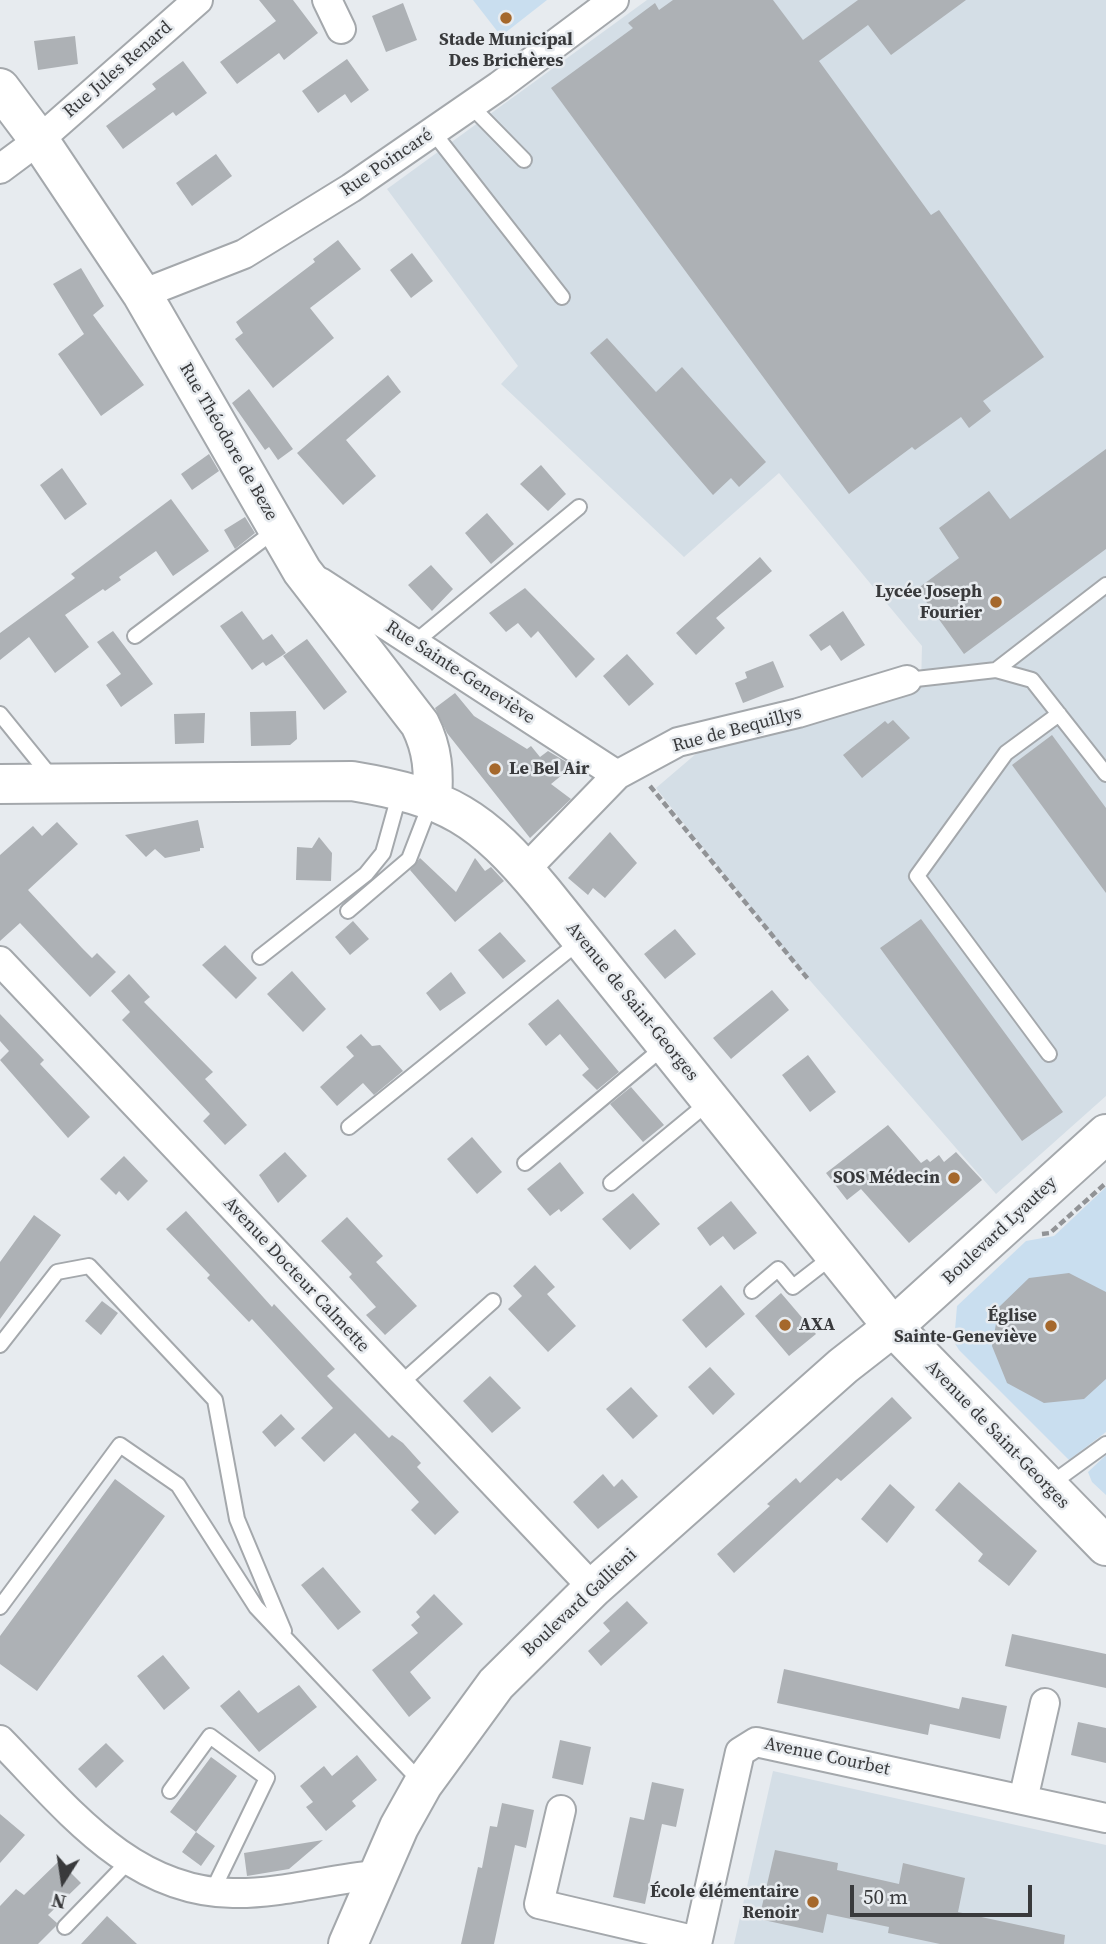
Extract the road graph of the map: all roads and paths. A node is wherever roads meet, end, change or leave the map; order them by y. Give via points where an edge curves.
1 (198, 0) edge
2 (327, 0) edge
3 (614, 0) edge
4 (341, 29) dead end
5 (0, 88) edge
6 (471, 106) junction
7 (433, 132) junction
8 (39, 140) junction
9 (524, 160) dead end
10 (0, 169) edge
11 (142, 293) junction
12 (562, 297) dead end
13 (579, 507) dead end
14 (278, 528) junction
15 (302, 571) junction
16 (1106, 585) edge
17 (135, 636) dead end
18 (414, 643) junction
19 (996, 670) junction
20 (907, 680) joint
21 (0, 713) edge
22 (1059, 714) junction
23 (625, 771) junction
24 (1106, 774) edge
25 (55, 782) junction
26 (0, 784) edge
27 (416, 795) junction
28 (525, 870) junction
29 (348, 912) dead end
30 (582, 940) junction
31 (260, 957) dead end
32 (0, 961) edge
33 (807, 979) dead end
34 (666, 1045) junction
35 (1049, 1054) dead end
36 (710, 1101) junction
37 (349, 1127) dead end
38 (1106, 1134) edge
39 (525, 1163) dead end
40 (611, 1183) dead end
41 (834, 1255) junction
42 (752, 1291) dead end
43 (492, 1301) dead end
44 (893, 1327) junction
45 (0, 1345) edge
46 (400, 1384) junction
47 (1106, 1444) edge
48 (1047, 1487) junction
49 (1106, 1546) edge
50 (593, 1588) junction
51 (0, 1607) edge
52 (288, 1640) junction
53 (1045, 1703) dead end
54 (0, 1740) edge
55 (423, 1784) junction
56 (170, 1791) dead end
57 (1023, 1800) junction
58 (561, 1810) dead end
59 (1106, 1818) edge
60 (128, 1862) junction
61 (376, 1875) junction
62 (212, 1892) junction
63 (65, 1927) dead end
64 (697, 1942) edge
65 (348, 1944) edge

1 - 8 street, Rue Jules Renard
2 - 4 street
3 - 6 street, Rue Poincaré
5 - 8 main road, Rue Théodore de Beze
6 - 7 street, Rue Poincaré
6 - 9 lane
7 - 11 street, Rue Poincaré via 244,254
7 - 12 lane
8 - 10 street, Rue Jules Renard
8 - 11 main road, Rue Théodore de Beze
11 - 14 main road, Rue Théodore de Beze
13 - 18 lane
14 - 15 main road, Rue Théodore de Beze
14 - 17 lane
15 - 18 street, Rue Sainte-Geneviève
15 - 27 main road, Rue Théodore de Beze via 420,724 430,745 434,774
16 - 19 lane
18 - 23 street, Rue Sainte-Geneviève
19 - 20 lane
19 - 22 lane via 1032,680
20 - 23 street, Rue de Bequillys via 678,742
21 - 25 lane
22 - 24 lane
22 - 35 lane via 1006,753 917,876
23 - 28 street, Rue de Bequillys
23 - 33 path
25 - 26 main road, Avenue de Saint-Georges
25 - 27 main road, Avenue de Saint-Georges via 352,781
27 - 28 main road, Avenue de Saint-Georges via 462,814 491,833
27 - 29 lane via 410,859
27 - 31 lane via 374,863
28 - 30 main road, Avenue de Saint-Georges
30 - 34 main road, Avenue de Saint-Georges
30 - 37 lane
32 - 46 street, Avenue Docteur Calmette
34 - 36 main road, Avenue de Saint-Georges
34 - 39 lane
36 - 40 lane
36 - 41 main road, Avenue de Saint-Georges
38 - 44 main road, Boulevard Lyautey
41 - 42 lane via 793,1287 778,1269
41 - 44 main road, Avenue de Saint-Georges
43 - 46 lane
44 - 48 main road, Avenue de Saint-Georges
44 - 50 main road, Boulevard Gallieni
45 - 52 lane via 57,1272 89,1266 215,1400 237,1519
46 - 50 street, Avenue Docteur Calmette
47 - 48 lane
48 - 49 main road, Avenue de Saint-Georges
50 - 55 main road, Boulevard Gallieni via 496,1684
51 - 52 lane via 120,1445 178,1485 256,1607
52 - 55 lane
53 - 57 street
54 - 60 street via 93,1835
55 - 61 main road, Boulevard Gallieni
56 - 62 lane via 210,1736 267,1779
57 - 59 street, Avenue Courbet
57 - 64 street, Avenue Courbet via 767,1742 747,1745 737,1763
58 - 64 street, Avenue Courbet via 539,1904
60 - 62 street via 163,1879
60 - 63 lane
61 - 62 street via 257,1892
61 - 65 main road, Boulevard Gallieni

